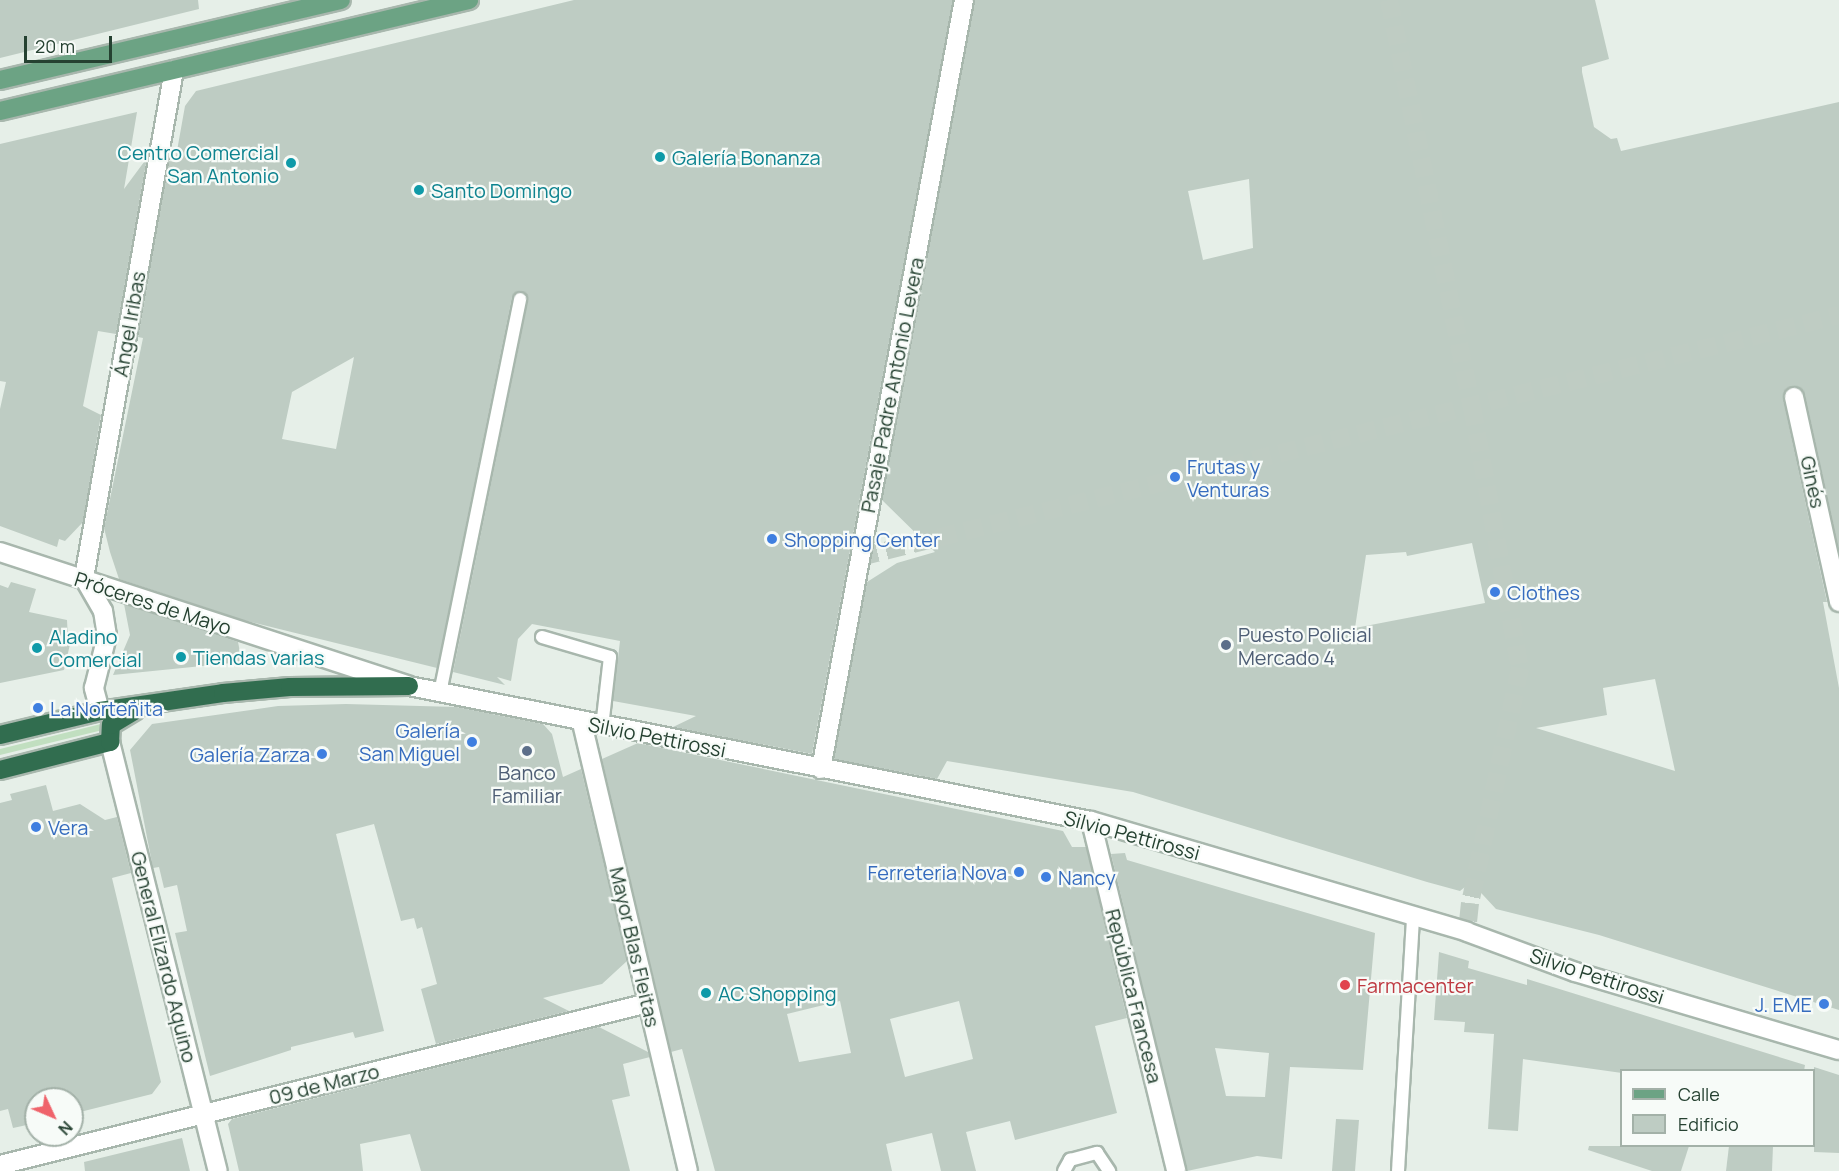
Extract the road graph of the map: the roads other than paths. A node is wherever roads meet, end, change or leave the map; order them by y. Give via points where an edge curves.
1 (341, 0) edge
2 (469, 0) edge
3 (964, 0) edge
4 (174, 70) junction
5 (0, 81) edge
6 (0, 111) edge
7 (520, 299) dead end
8 (1794, 397) dead end
9 (0, 552) edge
10 (84, 579) junction
11 (1839, 602) edge
12 (542, 637) dead end
13 (409, 686) junction
14 (440, 693) junction
15 (144, 704) junction
16 (100, 711) junction
17 (582, 723) junction
18 (603, 727) junction
19 (0, 735) edge
20 (110, 742) junction
21 (820, 769) junction
22 (0, 770) edge
23 (1091, 822) junction
24 (1413, 916) junction
25 (648, 1003) junction
26 (1839, 1050) edge
27 (204, 1114) junction
28 (0, 1165) edge
29 (219, 1171) edge
30 (688, 1171) edge
31 (1064, 1171) edge
32 (1110, 1171) edge
33 (1176, 1171) edge
34 (1398, 1171) edge

1 - 5 main road
2 - 4 main road
3 - 21 street, Pasaje Padre Antonio Levera
4 - 6 main road
4 - 10 street, Ángel Iribas
7 - 14 lane
8 - 11 street, Ginés
9 - 10 street, Próceres de Mayo
10 - 13 street, Próceres de Mayo
10 - 16 street via 103,611 107,636 95,676
12 - 18 lane via 610,657
13 - 14 street, Silvio Pettirossi
13 - 15 highway via 290,687
14 - 17 street, Silvio Pettirossi
15 - 16 highway
15 - 20 highway via 111,725
16 - 19 highway
17 - 18 street, Silvio Pettirossi
17 - 25 street, Mayor Blas Fleitas
18 - 21 street, Silvio Pettirossi
20 - 22 highway
20 - 27 street, General Elizardo Aquino
21 - 23 street, Silvio Pettirossi
23 - 24 street, Silvio Pettirossi
23 - 33 street, República Francesa
24 - 26 street, Silvio Pettirossi via 1575,972
24 - 34 lane
25 - 27 street, 09 de Marzo
25 - 30 street, Mayor Blas Fleitas
27 - 28 street, 09 de Marzo
27 - 29 street, General Elizardo Aquino
31 - 32 lane via 1070,1161 1097,1153

